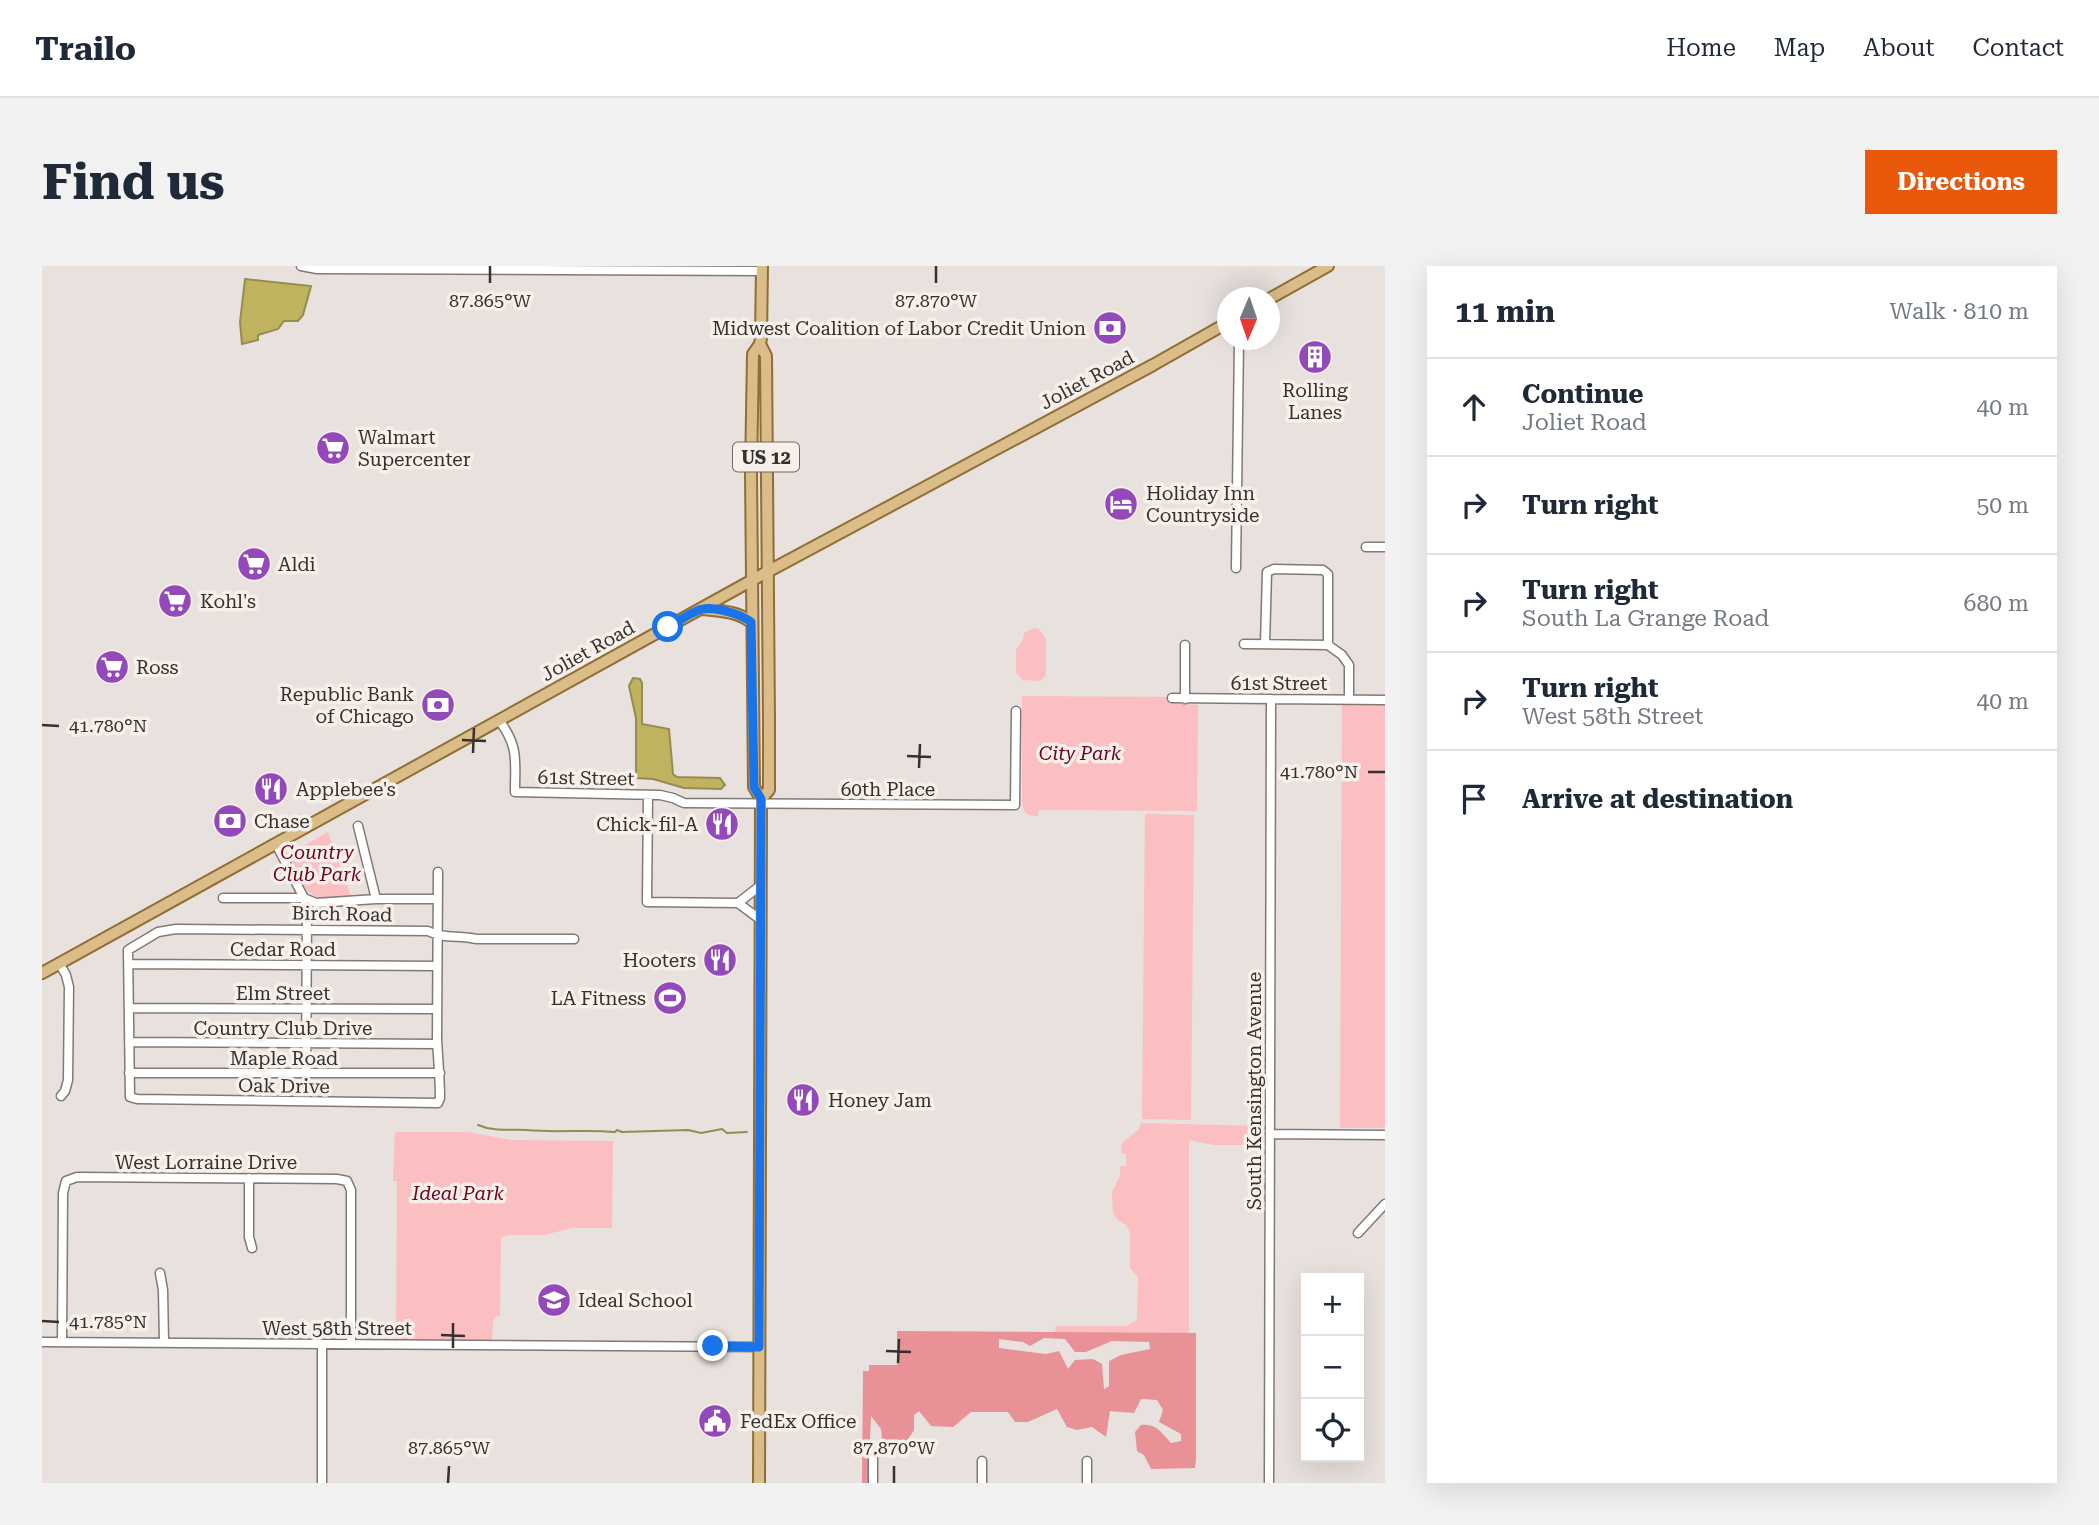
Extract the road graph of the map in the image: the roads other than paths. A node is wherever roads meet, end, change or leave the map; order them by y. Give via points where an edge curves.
1 (300, 266) edge
2 (1328, 266) edge
3 (762, 269) edge
4 (1280, 293) edge
5 (1217, 329) edge
6 (760, 344) junction
7 (1238, 350) edge
8 (1366, 547) dead end
9 (1385, 547) edge
10 (1236, 568) dead end
11 (767, 572) junction
12 (752, 580) junction
13 (702, 609) junction
14 (751, 622) junction
15 (1244, 644) dead end
16 (1265, 644) junction
17 (1185, 645) dead end
18 (1328, 645) junction
19 (1172, 698) dead end
20 (1185, 699) junction
21 (1271, 699) junction
22 (1349, 699) junction
23 (1385, 700) edge
24 (1016, 711) dead end
25 (499, 720) junction
26 (648, 795) junction
27 (761, 802) junction
28 (358, 826) dead end
29 (276, 844) junction
30 (438, 872) dead end
31 (761, 885) junction
32 (223, 898) dead end
33 (304, 898) junction
34 (376, 899) junction
35 (438, 899) junction
36 (738, 902) junction
37 (761, 920) junction
38 (307, 929) junction
39 (438, 936) junction
40 (574, 939) dead end
41 (59, 963) junction
42 (128, 964) junction
43 (307, 965) junction
44 (437, 966) junction
45 (42, 973) edge
46 (129, 1008) junction
47 (306, 1009) junction
48 (437, 1009) junction
49 (129, 1042) junction
50 (438, 1044) junction
51 (306, 1045) junction
52 (129, 1073) junction
53 (440, 1073) junction
54 (306, 1074) junction
55 (61, 1096) dead end
56 (1270, 1134) junction
57 (1385, 1135) edge
58 (249, 1178) junction
59 (1385, 1204) edge
60 (1358, 1233) dead end
61 (252, 1248) dead end
62 (160, 1273) dead end
63 (42, 1342) edge
64 (62, 1342) junction
65 (164, 1342) junction
66 (322, 1344) junction
67 (351, 1344) junction
68 (759, 1347) junction
69 (873, 1459) dead end
70 (982, 1461) dead end
71 (1087, 1461) dead end
72 (322, 1483) edge
73 (759, 1483) edge
74 (873, 1483) edge
75 (982, 1483) edge
76 (1087, 1483) edge
77 (1269, 1483) edge

1 - 3 street
2 - 4 main road
3 - 6 main road, US 12
5 - 11 main road, Joliet Road
6 - 11 main road, US 12 via 766,356
6 - 12 main road, US 12 via 753,354 752,376
7 - 10 street
8 - 9 street
11 - 12 main road, Joliet Road
11 - 27 main road, US 12 via 769,790
12 - 13 main road, Joliet Road
12 - 14 main road, US 12
13 - 14 main road via 729,612
13 - 25 main road, Joliet Road
14 - 27 main road, US 12 via 754,787
15 - 16 street
16 - 18 street
16 - 18 street via 1266,572 1274,569 1323,570 1328,574
17 - 20 street
18 - 22 street via 1348,660
19 - 20 street, 61st Street
20 - 21 street, 61st Street
21 - 22 street, 61st Street
21 - 56 street, South Kensington Avenue
22 - 23 street, 61st Street
24 - 27 street, 60th Place via 1015,805
25 - 26 street, 61st Street via 515,749 515,792
25 - 29 main road, Joliet Road
26 - 27 street, 61st Street via 684,803
26 - 36 street, 61st Street via 647,902
27 - 31 main road, US 12
28 - 34 street
29 - 33 street
29 - 41 main road, Joliet Road
30 - 35 street
31 - 36 street
31 - 37 main road, US 12
32 - 33 street
33 - 34 street via 316,902
33 - 38 street
34 - 35 street
35 - 39 street
36 - 37 street
37 - 68 main road, US 12
38 - 39 street, Birch Road via 428,931
38 - 42 street, Birch Road via 167,930 128,950
38 - 43 street
39 - 40 street, Birch Road
39 - 44 street
41 - 45 main road, Joliet Road
41 - 55 street via 68,987 68,1080
42 - 43 street, Cedar Road
42 - 46 street
43 - 44 street, Cedar Road
43 - 47 street
44 - 48 street
46 - 47 street, Elm Street
46 - 49 street
47 - 48 street, Elm Street
47 - 51 street
48 - 50 street
49 - 51 street, Country Club Drive
49 - 52 street
50 - 51 street, Country Club Drive
50 - 53 street
51 - 54 street
52 - 53 street, Oak Drive via 130,1097 438,1103
52 - 54 street, Maple Road
53 - 54 street, Maple Road
56 - 57 street
56 - 77 street, South Kensington Avenue
58 - 61 street
58 - 64 street, West Lorraine Drive via 77,1177 66,1181
58 - 67 street, West Lorraine Drive via 347,1181 351,1190
59 - 60 street
62 - 65 street
63 - 64 street, West 58th Street
64 - 65 street, West 58th Street
65 - 66 street, West 58th Street
66 - 67 street, West 58th Street
66 - 72 street
67 - 68 street, West 58th Street
68 - 73 main road, US 12
69 - 74 street
70 - 75 street
71 - 76 street

